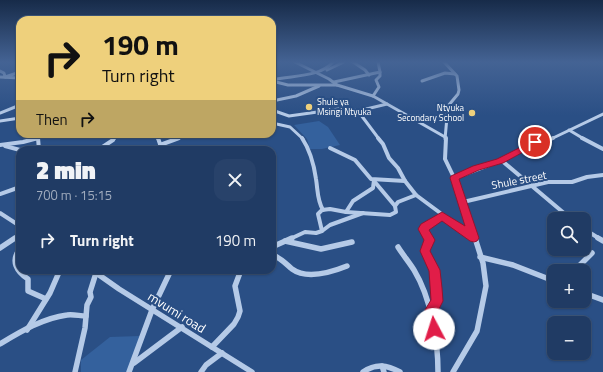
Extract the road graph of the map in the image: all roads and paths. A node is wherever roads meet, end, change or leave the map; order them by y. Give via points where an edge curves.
1 (329, 79) edge
2 (350, 79) edge
3 (376, 79) edge
4 (427, 79) edge
5 (457, 79) edge
6 (422, 81) dead end
7 (276, 82) edge
8 (335, 83) junction
9 (322, 85) junction
10 (373, 96) junction
11 (277, 100) edge
12 (388, 104) junction
13 (16, 106) edge
14 (7, 108) junction
15 (0, 109) edge
16 (276, 111) edge
17 (358, 111) junction
18 (0, 113) edge
19 (603, 114) edge
20 (407, 116) junction
21 (446, 117) junction
22 (16, 118) edge
23 (0, 121) edge
24 (276, 124) edge
25 (569, 130) junction
26 (445, 137) junction
27 (38, 138) joint
28 (114, 138) edge
29 (159, 138) edge
30 (178, 138) edge
31 (0, 145) edge
32 (160, 145) joint
33 (39, 146) edge
34 (104, 146) edge
35 (330, 148) dead end
36 (16, 149) edge
37 (603, 149) edge
38 (501, 160) junction
39 (603, 175) edge
40 (454, 178) junction
41 (374, 180) junction
42 (405, 181) junction
43 (533, 186) junction
44 (16, 188) edge
45 (1, 194) edge
46 (416, 194) junction
47 (463, 202) junction
48 (395, 206) junction
49 (323, 210) junction
50 (346, 212) junction
51 (562, 212) edge
52 (0, 213) edge
53 (365, 213) junction
54 (442, 216) junction
55 (16, 223) edge
56 (322, 231) junction
57 (591, 233) edge
58 (16, 238) edge
59 (474, 238) junction
60 (285, 241) junction
61 (603, 241) edge
62 (352, 242) dead end
63 (276, 245) edge
64 (398, 247) dead end
65 (0, 248) edge
66 (16, 253) edge
67 (592, 253) dead end
68 (276, 256) edge
69 (480, 257) junction
70 (16, 263) edge
71 (581, 264) edge
72 (346, 266) dead end
73 (20, 274) edge
74 (58, 274) edge
75 (96, 274) edge
76 (100, 274) edge
77 (169, 274) edge
78 (240, 274) edge
79 (547, 278) edge
80 (591, 296) edge
81 (46, 299) junction
82 (603, 300) edge
83 (152, 310) junction
84 (431, 310) junction
85 (86, 316) junction
86 (182, 327) junction
87 (27, 330) junction
88 (0, 344) edge
89 (212, 346) junction
90 (222, 353) junction
91 (133, 364) junction
92 (383, 369) edge
93 (75, 372) edge
94 (130, 372) edge
95 (201, 372) edge
96 (252, 372) edge
97 (363, 372) edge
98 (400, 372) edge
99 (438, 372) edge
100 (453, 372) edge

1 - 8 street
2 - 8 street
3 - 10 street via 379,87
4 - 6 street
5 - 21 street via 458,94 448,106
7 - 9 street via 288,85
8 - 9 street
8 - 10 street
9 - 11 street via 296,96
10 - 12 street
12 - 17 street
12 - 20 street
13 - 14 street
14 - 15 street
14 - 18 street
16 - 17 street via 289,116 346,108
17 - 42 street via 383,144
19 - 25 street
20 - 21 street
20 - 26 street
21 - 26 street
22 - 23 street
24 - 49 street via 296,131 307,146 312,158 317,200
25 - 37 street
25 - 38 street via 544,142 535,142
26 - 40 street via 445,159
27 - 31 street
27 - 33 street
28 - 34 street
29 - 32 street
30 - 32 street
31 - 36 street
35 - 41 street via 355,160
38 - 40 street
38 - 43 street
39 - 43 street, Shule street via 572,182 548,182
40 - 47 street
41 - 42 street
41 - 48 street
41 - 50 street via 373,188 354,200
42 - 46 street
43 - 47 street, Shule street
43 - 51 street
44 - 45 street
46 - 48 street via 401,200
46 - 54 street
47 - 59 street
48 - 53 street via 395,213 390,215
49 - 50 street
49 - 56 street via 318,214
50 - 53 street
52 - 55 street
53 - 56 street via 330,225
54 - 59 street
54 - 84 street via 423,229 430,240 425,251 434,270 436,288 437,301
56 - 60 street via 305,232
57 - 61 street
58 - 65 street
59 - 69 street
60 - 62 street via 321,249
60 - 63 street
64 - 84 street via 415,271
66 - 70 street
67 - 71 street
68 - 72 street via 300,273 334,271
69 - 79 street via 513,265
69 - 100 street via 486,286 477,331
73 - 81 street via 28,279 28,291
74 - 81 street
75 - 85 street
76 - 83 street, mvumi road
77 - 83 street
78 - 89 street via 235,286 240,311 238,317
80 - 82 street
81 - 87 street
83 - 86 street, mvumi road
83 - 91 street
84 - 99 street
85 - 87 street via 67,315
85 - 93 street via 86,328
86 - 89 street, mvumi road
86 - 91 street
87 - 88 street
89 - 90 street, mvumi road
90 - 95 street
90 - 96 street, mvumi road
91 - 94 street
92 - 97 street via 373,366
92 - 98 street via 391,367

